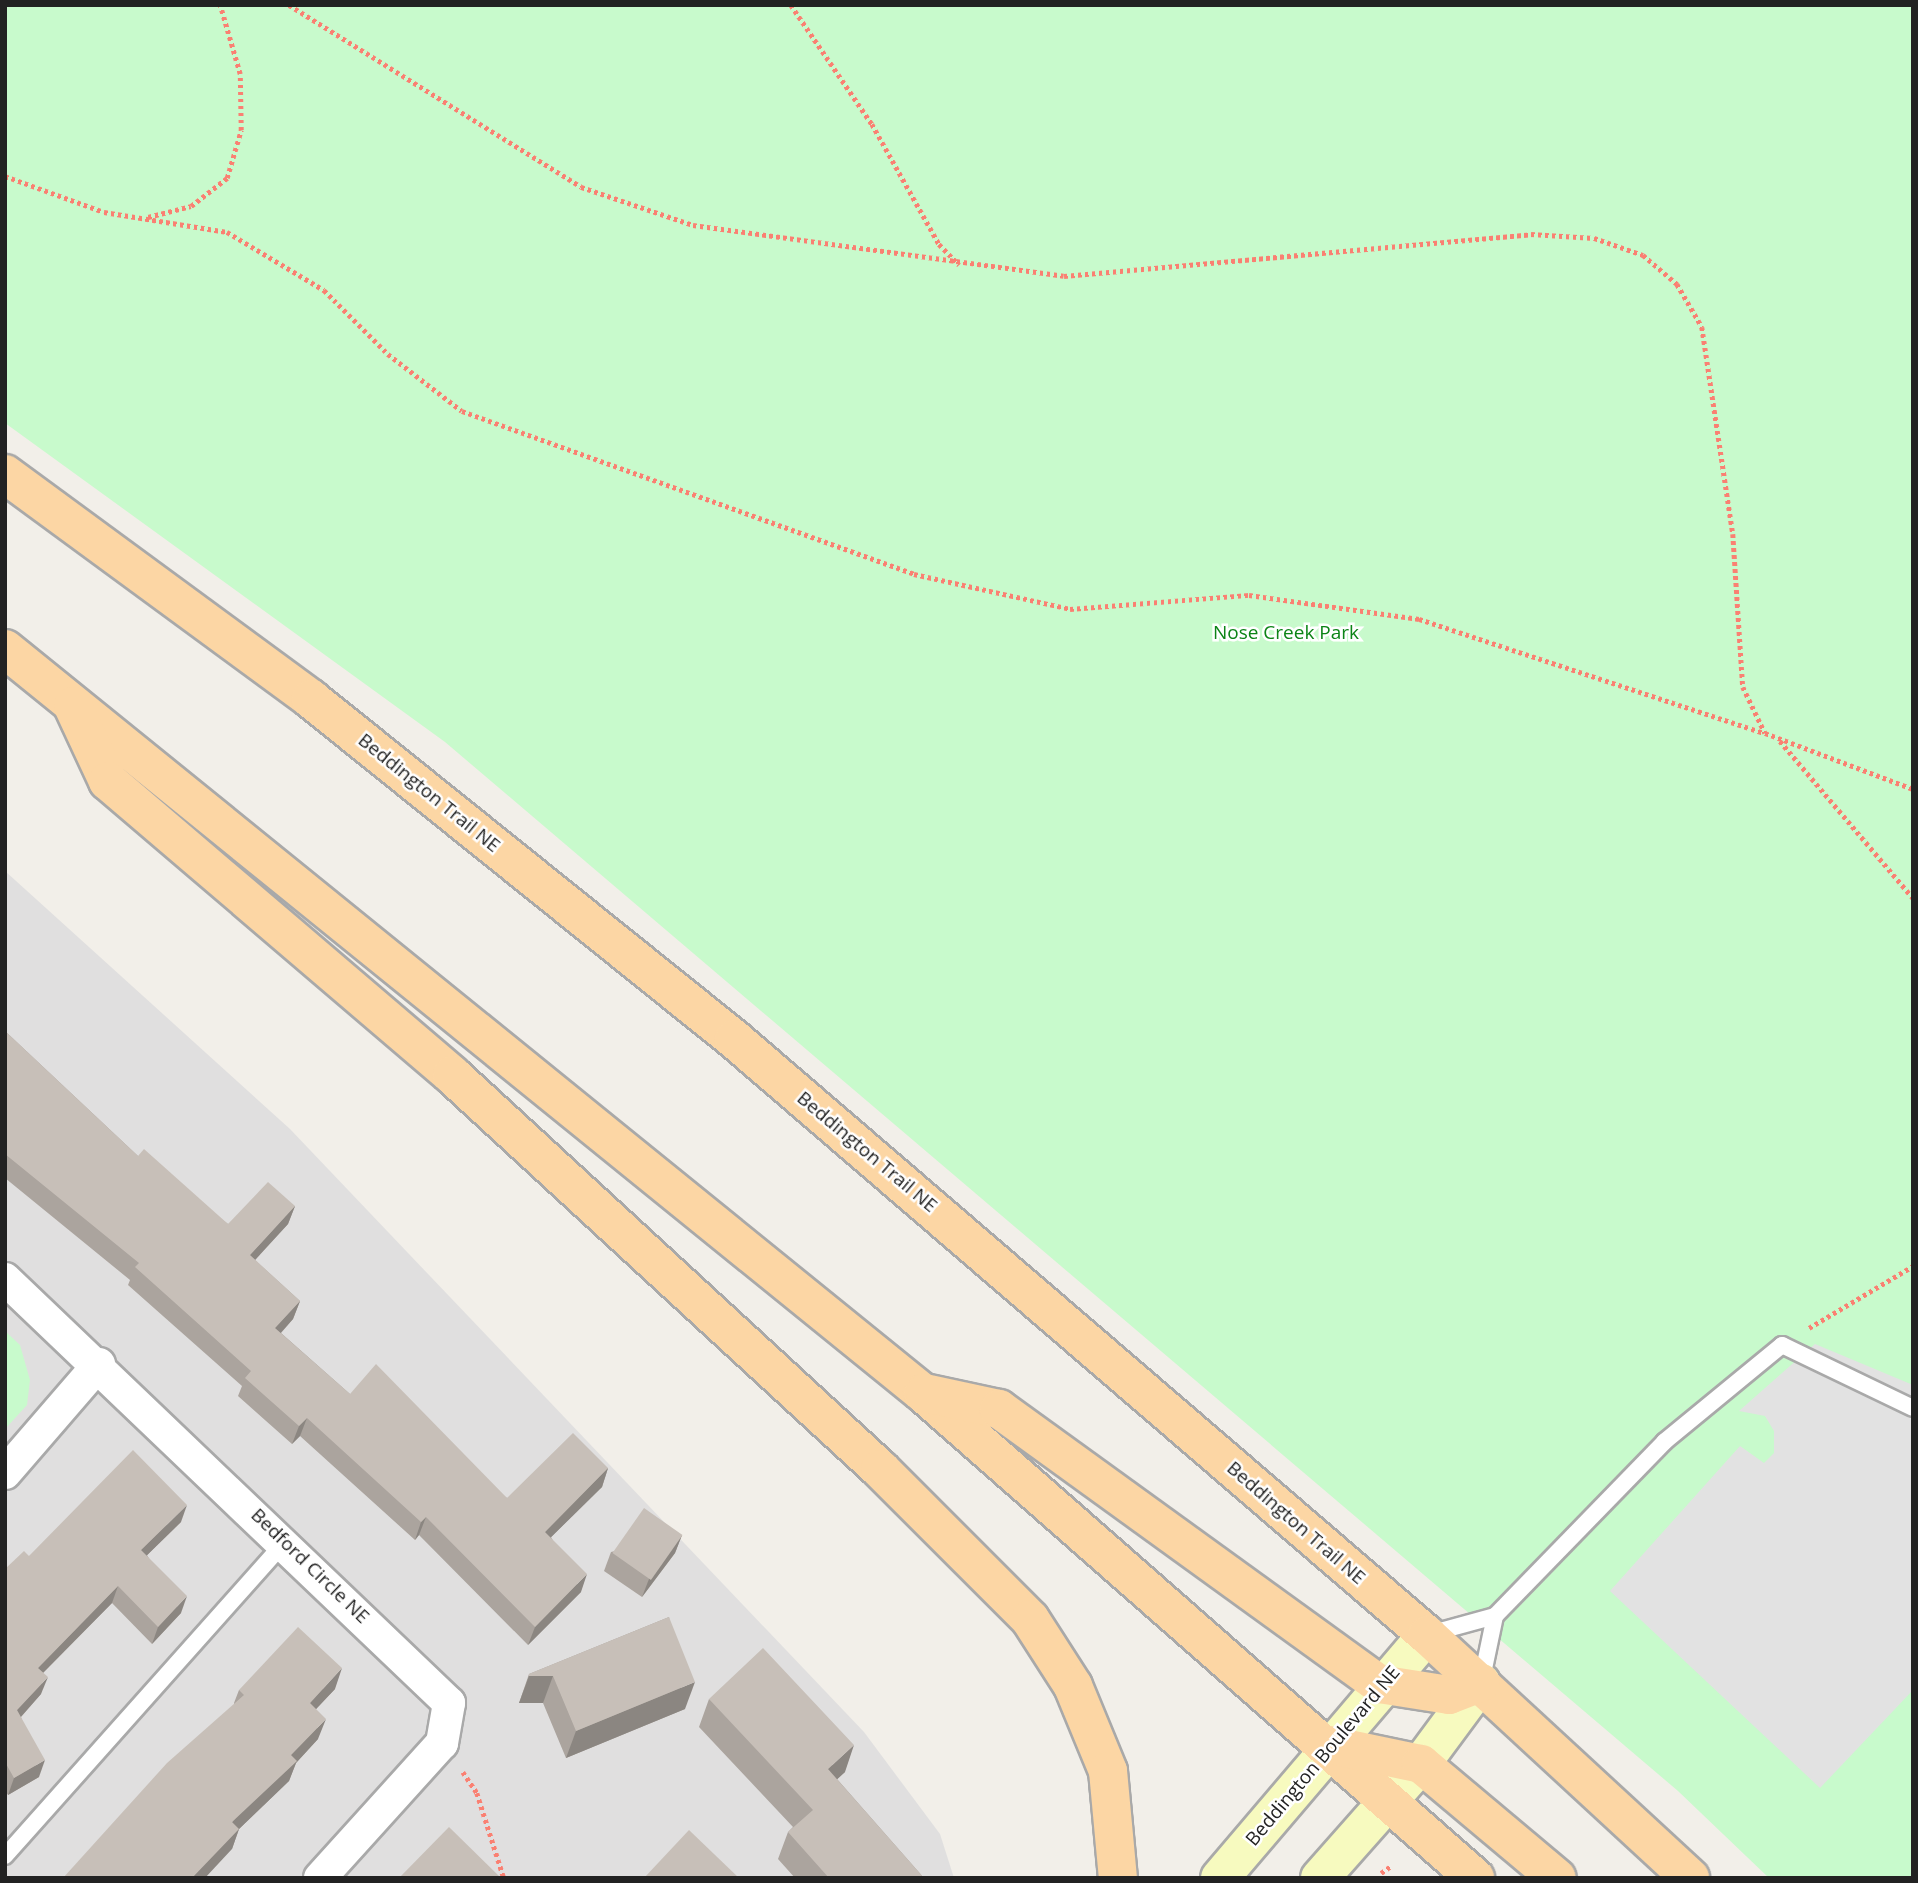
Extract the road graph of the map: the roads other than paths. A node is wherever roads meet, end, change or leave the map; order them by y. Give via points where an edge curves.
1 (5, 474) edge
2 (5, 649) edge
3 (69, 698) junction
4 (5, 1279) edge
5 (99, 1364) junction
6 (923, 1393) junction
7 (1913, 1408) edge
8 (5, 1473) edge
9 (286, 1541) junction
10 (1495, 1616) junction
11 (1427, 1635) junction
12 (1481, 1683) junction
13 (1379, 1684) junction
14 (1330, 1745) junction
15 (1421, 1763) junction
16 (1391, 1800) junction
17 (5, 1856) edge
18 (320, 1878) edge
19 (1118, 1878) edge
20 (1220, 1878) edge
21 (1320, 1878) edge
22 (1475, 1878) edge
23 (1557, 1878) edge
24 (1690, 1878) edge

1 - 11 main road, Beddington Trail NE via 311,699 734,1039
2 - 3 main road
3 - 6 main road
3 - 19 main road via 108,781 452,1075 880,1469 1030,1619 1073,1686 1108,1771
4 - 5 street, Bedford Circle NE
5 - 8 street
5 - 9 street, Bedford Circle NE
6 - 13 main road via 999,1409
6 - 14 main road
7 - 10 lane via 1782,1345 1664,1442
9 - 17 lane
9 - 18 street, Bedford Circle NE via 449,1703 442,1743
10 - 11 lane
10 - 12 lane
11 - 12 main road, Beddington Trail NE
11 - 13 main road, Beddington Boulevard NE
12 - 13 main road via 1449,1695
12 - 15 main road
12 - 24 main road, Beddington Trail NE
13 - 14 main road, Beddington Boulevard NE
14 - 15 main road
14 - 16 main road
14 - 20 main road, Beddington Boulevard NE
15 - 16 main road
15 - 23 main road
16 - 21 main road
16 - 22 main road

